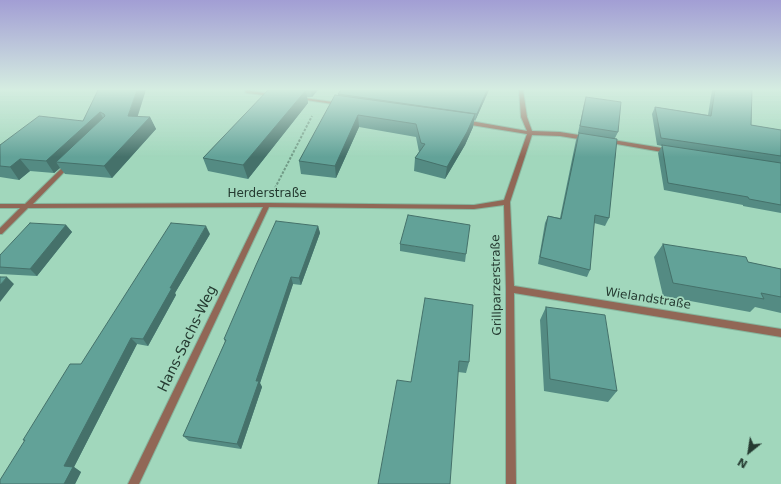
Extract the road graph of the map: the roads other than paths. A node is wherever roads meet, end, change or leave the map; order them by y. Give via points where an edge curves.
1 (524, 113) edge
2 (460, 122) edge
3 (530, 133) junction
4 (591, 139) edge
5 (599, 140) edge
6 (678, 152) edge
7 (75, 158) edge
8 (507, 202) junction
9 (27, 205) junction
10 (267, 205) junction
11 (0, 206) edge
12 (0, 232) edge
13 (510, 289) junction
14 (781, 333) edge
15 (133, 484) edge
16 (511, 484) edge

1 - 3 street
2 - 3 street
3 - 4 street
3 - 8 street, Grillparzerstraße
5 - 6 street
7 - 9 street
8 - 10 street, Herderstraße via 474,207
8 - 13 street, Grillparzerstraße
9 - 10 street, Herderstraße
9 - 11 street, Herderstraße
9 - 12 street
10 - 15 street, Hans-Sachs-Weg
13 - 14 street, Wielandstraße
13 - 16 street, Grillparzerstraße

